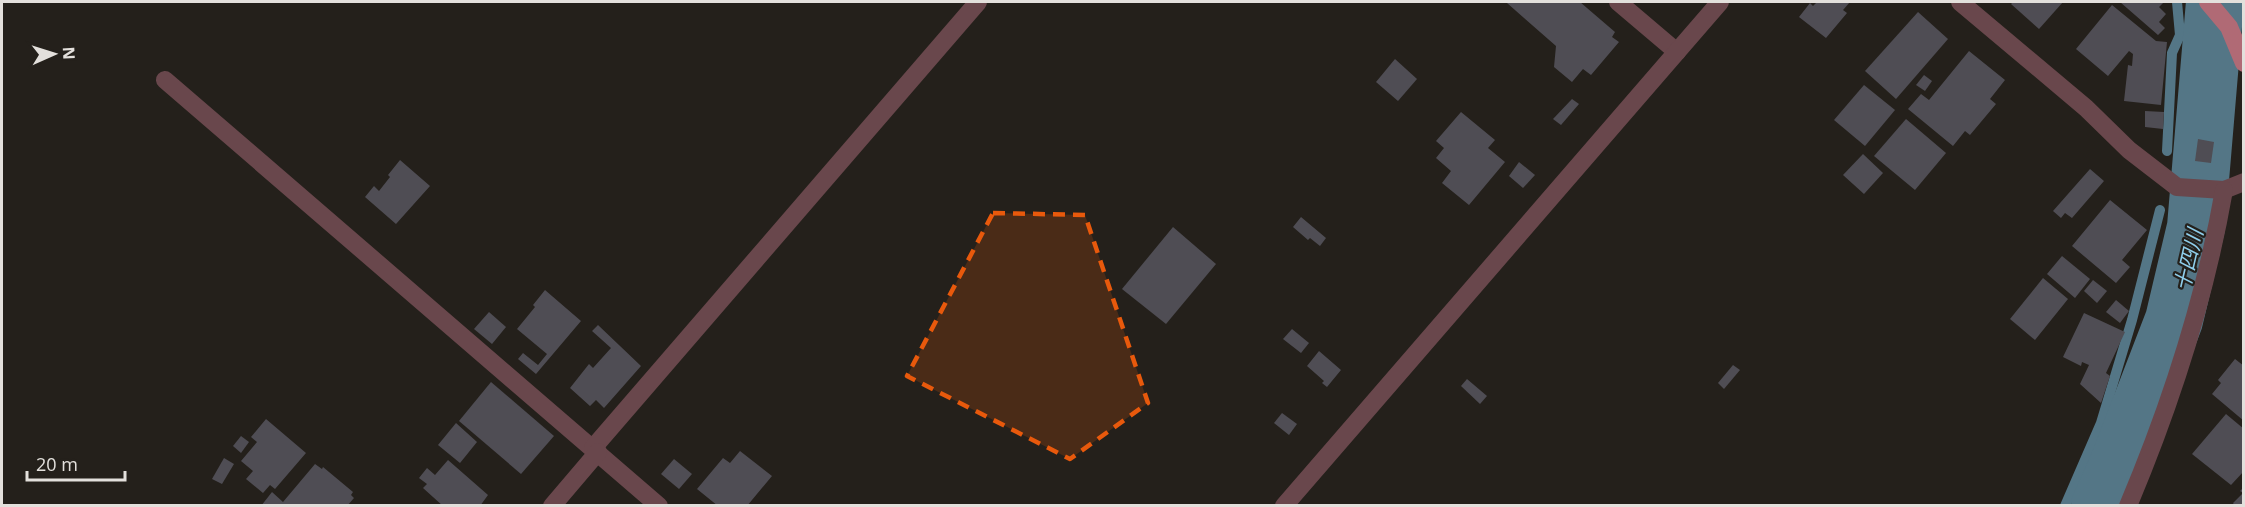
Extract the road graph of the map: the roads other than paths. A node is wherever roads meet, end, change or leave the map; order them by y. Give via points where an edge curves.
1 (978, 2) edge
2 (1618, 2) edge
3 (1720, 2) edge
4 (1960, 2) edge
5 (2208, 2) edge
6 (1677, 52) junction
7 (2244, 63) edge
8 (165, 80) dead end
9 (2244, 182) edge
10 (2224, 190) junction
11 (596, 450) junction
12 (552, 506) edge
13 (659, 506) edge
14 (1284, 506) edge
15 (2128, 506) edge

1 - 11 street
2 - 6 street
3 - 6 street
4 - 10 street via 2086,108 2129,150 2178,187
5 - 7 main road via 2229,27
6 - 14 street
8 - 11 street
9 - 10 street
10 - 15 street via 2195,320
11 - 12 street
11 - 13 street

